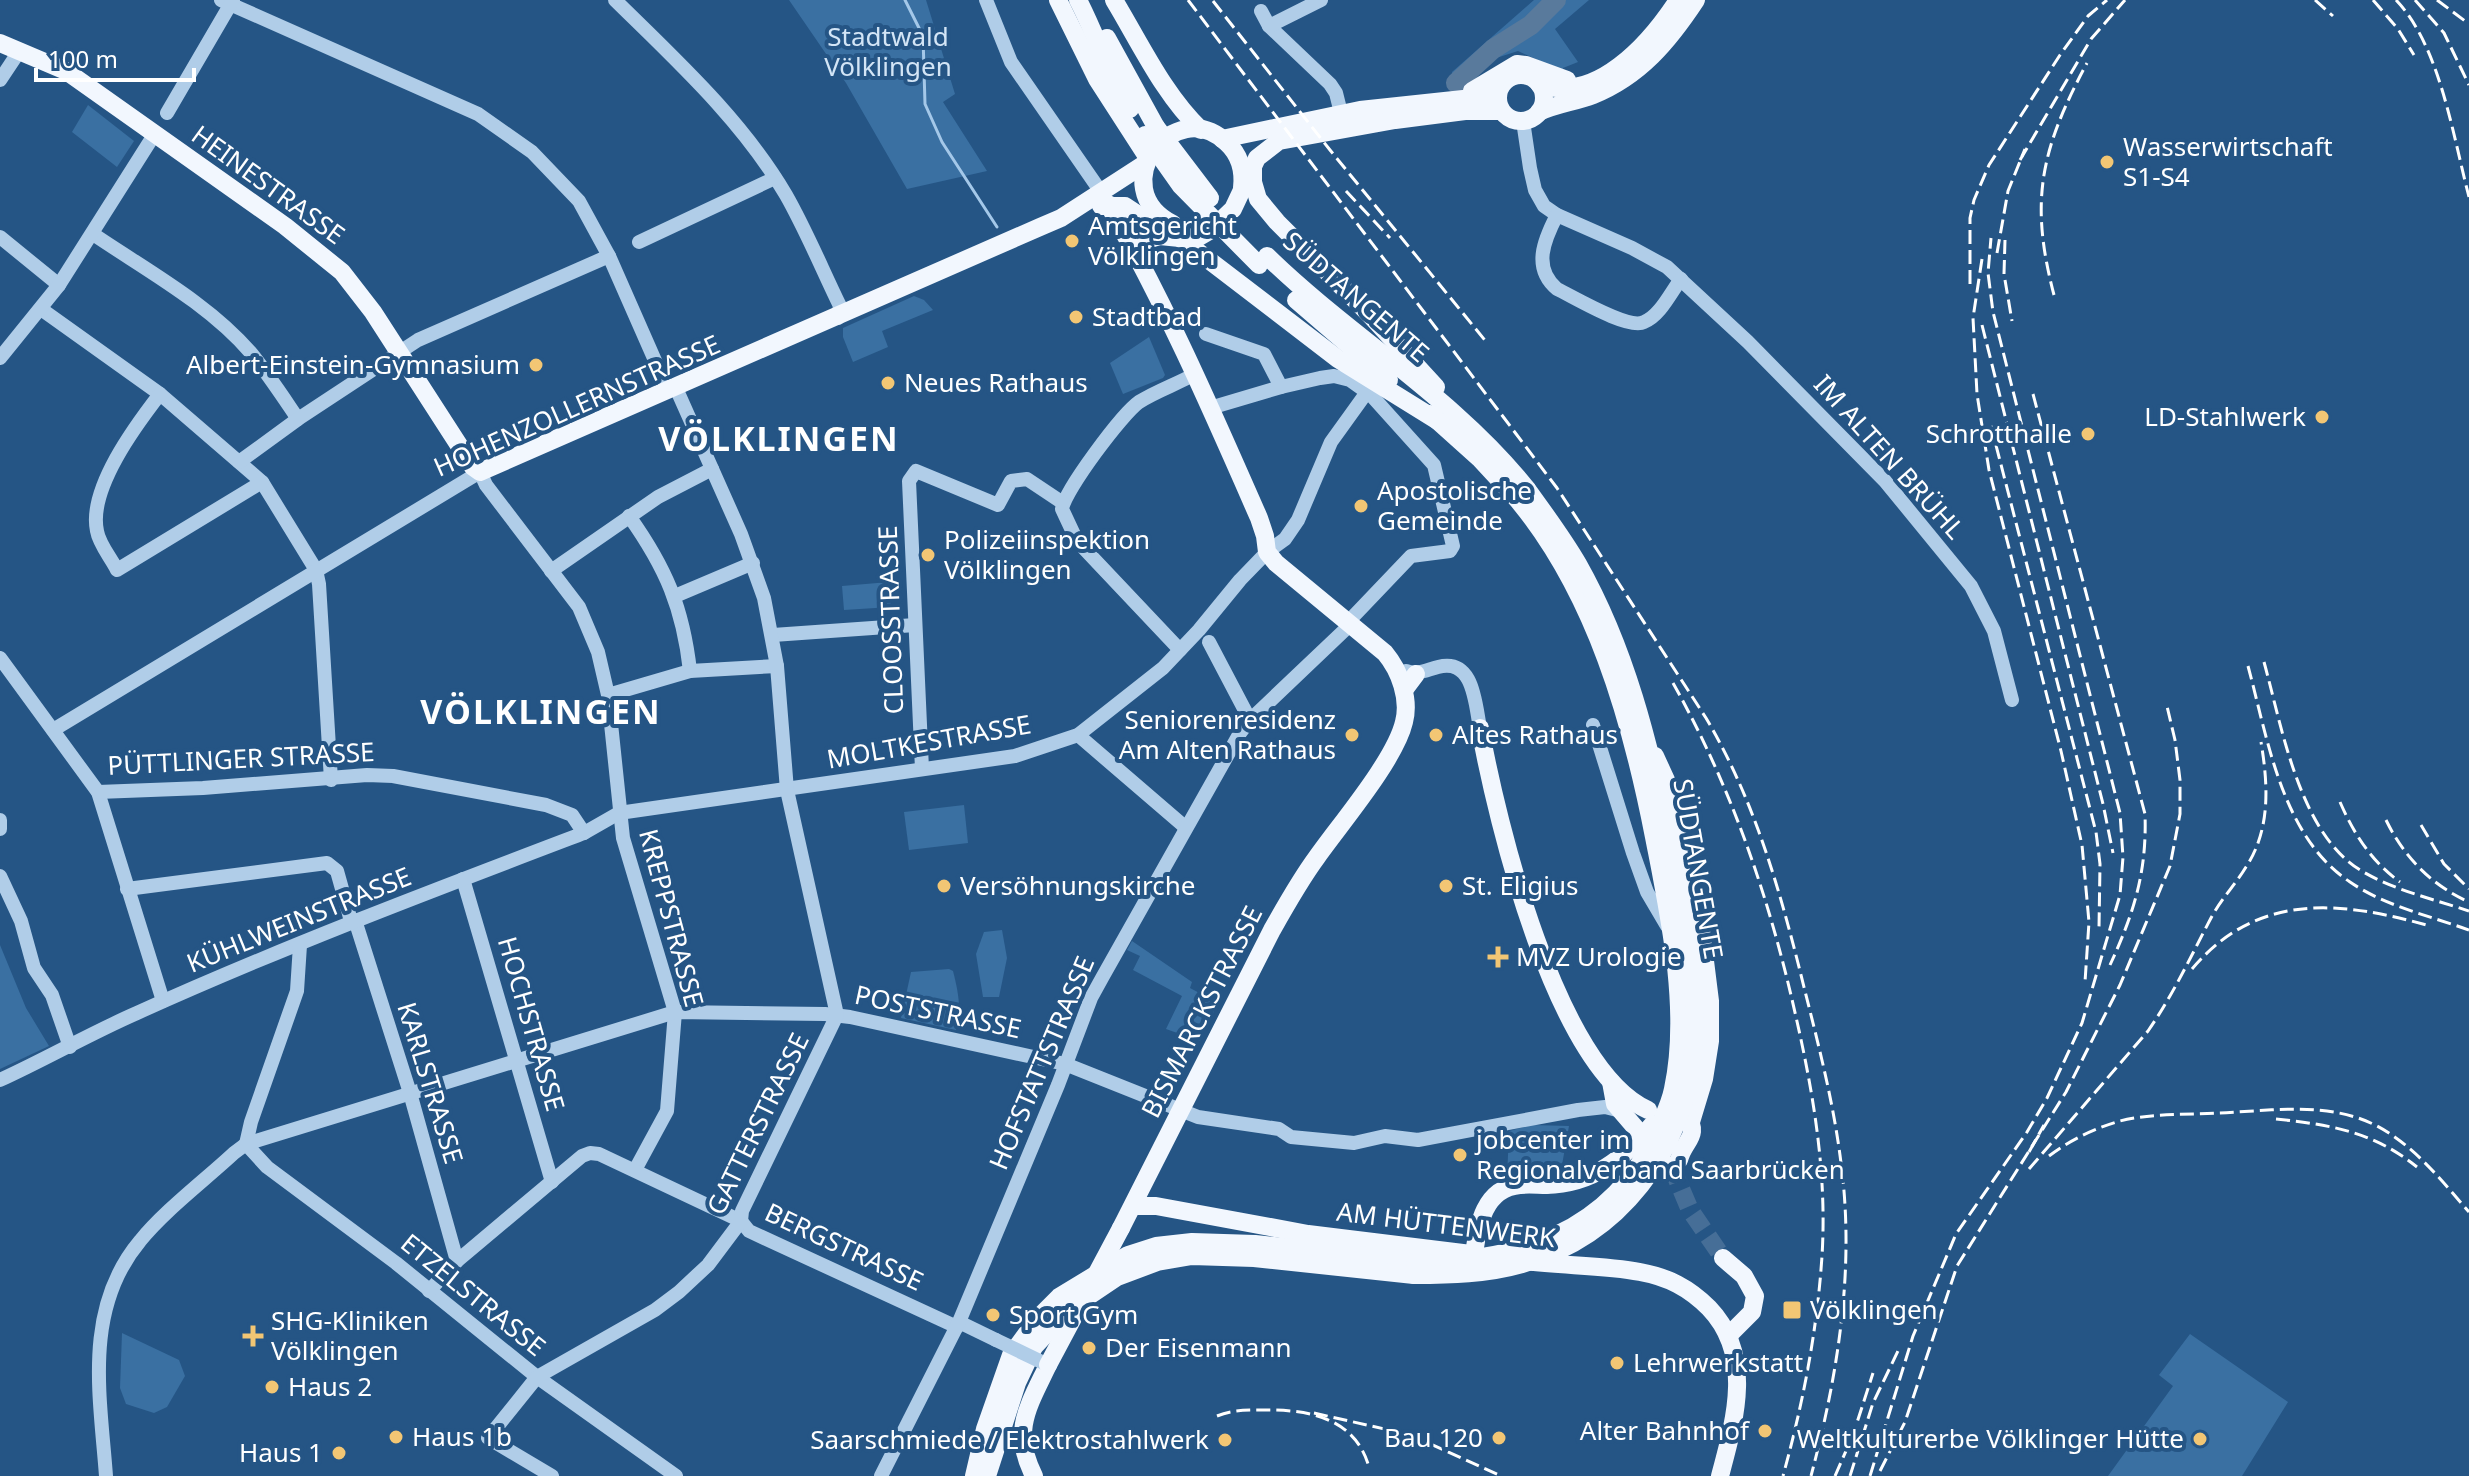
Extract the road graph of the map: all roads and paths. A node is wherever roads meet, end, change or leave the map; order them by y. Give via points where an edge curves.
1 (615, 0) edge
2 (1058, 0) edge
3 (1078, 0) edge
4 (1088, 0) edge
5 (1114, 0) edge
6 (1321, 0) edge
7 (1678, 0) edge
8 (1696, 0) edge
9 (228, 1) edge
10 (986, 1) edge
11 (1261, 11) dead end
12 (1269, 26) junction
13 (0, 43) edge
14 (20, 50) junction
15 (1598, 77) junction
16 (0, 80) edge
17 (1539, 84) junction
18 (1498, 92) junction
19 (1461, 100) junction
20 (1501, 111) junction
21 (167, 113) dead end
22 (1341, 113) junction
23 (1531, 116) junction
24 (1201, 130) junction
25 (1151, 131) junction
26 (154, 135) junction
27 (1222, 139) junction
28 (1147, 161) junction
29 (1253, 165) junction
30 (775, 178) junction
31 (1108, 194) junction
32 (1238, 200) junction
33 (1557, 215) junction
34 (1221, 220) junction
35 (93, 234) junction
36 (0, 237) edge
37 (1180, 238) junction
38 (639, 242) dead end
39 (609, 256) junction
40 (1263, 261) junction
41 (1146, 271) junction
42 (1681, 279) junction
43 (59, 285) junction
44 (41, 309) junction
45 (829, 322) junction
46 (1206, 334) dead end
47 (400, 352) junction
48 (0, 358) edge
49 (1195, 374) junction
50 (670, 384) junction
51 (1281, 387) junction
52 (1367, 392) junction
53 (160, 394) junction
54 (1210, 408) junction
55 (298, 419) junction
56 (1438, 421) junction
57 (1464, 423) junction
58 (239, 462) junction
59 (712, 469) junction
60 (480, 472) junction
61 (262, 482) junction
62 (1521, 494) junction
63 (1066, 503) junction
64 (629, 516) junction
65 (1267, 552) junction
66 (753, 563) junction
67 (316, 570) junction
68 (551, 571) junction
69 (675, 596) junction
70 (1349, 623) junction
71 (915, 625) junction
72 (773, 635) junction
73 (1209, 642) dead end
74 (1180, 650) junction
75 (0, 658) edge
76 (777, 666) junction
77 (1396, 668) junction
78 (690, 671) junction
79 (1416, 674) junction
80 (1404, 690) junction
81 (608, 695) junction
82 (2012, 700) dead end
83 (1250, 720) junction
84 (1593, 725) dead end
85 (1480, 728) joint
86 (53, 730) junction
87 (1078, 735) junction
88 (1648, 739) junction
89 (922, 769) junction
90 (331, 780) junction
91 (787, 790) junction
92 (98, 792) junction
93 (619, 813) junction
94 (0, 820) edge
95 (1185, 827) junction
96 (0, 829) edge
97 (584, 833) junction
98 (0, 876) edge
99 (463, 879) junction
100 (127, 889) junction
101 (353, 921) junction
102 (300, 945) junction
103 (163, 1001) junction
104 (675, 1012) junction
105 (837, 1015) junction
106 (70, 1047) junction
107 (516, 1060) junction
108 (1065, 1064) junction
109 (0, 1080) edge
110 (1611, 1082) junction
111 (410, 1093) junction
112 (1660, 1107) junction
113 (1179, 1111) junction
114 (1621, 1111) junction
115 (1694, 1113) junction
116 (1639, 1132) junction
117 (246, 1144) junction
118 (635, 1170) junction
119 (552, 1182) junction
120 (1134, 1206) junction
121 (741, 1221) junction
122 (1474, 1254) junction
123 (1723, 1258) tunnel mouth
124 (457, 1261) junction
125 (1414, 1268) junction
126 (429, 1291) junction
127 (958, 1324) junction
128 (1729, 1335) junction
129 (1048, 1365) junction
130 (537, 1377) junction
131 (1001, 1432) junction
132 (1030, 1472) edge
133 (106, 1476) edge
134 (552, 1476) edge
135 (676, 1476) edge
136 (881, 1476) edge
137 (974, 1476) edge
138 (987, 1476) edge
139 (994, 1476) edge
140 (1720, 1476) edge

1 - 30 street via 689,72
2 - 28 main road via 1097,79
3 - 25 main road, SÜDTANGENTE via 1111,77
4 - 25 main road, SÜDTANGENTE
5 - 24 main road
6 - 12 street
7 - 15 main road via 1635,54
8 - 23 main road via 1668,41 1631,74
9 - 21 street
9 - 39 street, GATTERSTRASSE via 478,114 532,152 579,201
10 - 31 street via 1011,62
11 - 12 street
12 - 22 street via 1330,84
13 - 14 main road, HEINESTRASSE
14 - 16 street
14 - 26 main road, HEINESTRASSE via 66,71
15 - 17 main road via 1565,90
15 - 19 main road via 1565,80 1517,64
17 - 18 main road via 1519,75 1505,81
17 - 23 main road via 1544,99
18 - 19 main road
18 - 20 main road
19 - 22 main road
20 - 23 main road via 1510,119
20 - 29 main road via 1395,120 1279,141
22 - 27 main road
23 - 33 street, IM ALTEN BRÜHL via 1535,190
24 - 27 main road
24 - 28 main road via 1167,136
25 - 40 main road, SÜDTANGENTE, bridge via 1181,186
26 - 35 street
26 - 47 main road, HEINESTRASSE via 342,272
27 - 32 main road via 1240,165
28 - 31 main road, HOHENZOLLERNSTRASSE
28 - 34 main road via 1145,194 1166,221 1194,229
29 - 32 main road
29 - 57 main road via 1258,199 1388,334
30 - 38 street
30 - 45 street via 840,306
31 - 37 main road
31 - 41 main road
31 - 45 main road, HOHENZOLLERNSTRASSE
32 - 34 main road
33 - 42 street, IM ALTEN BRÜHL via 1632,248
33 - 42 street via 1542,250 1543,272 1557,289 1628,323 1642,324
34 - 37 main road via 1205,235
35 - 43 street
35 - 55 street via 227,330 250,352
36 - 43 street
37 - 41 main road via 1147,240
37 - 56 main road via 1338,359
39 - 47 street
39 - 50 street, GATTERSTRASSE
40 - 56 main road, SÜDTANGENTE via 1312,314
40 - 57 main road, SÜDTANGENTE
41 - 49 main road
42 - 82 street, IM ALTEN BRÜHL via 1885,481 1971,586 1994,631
43 - 44 street
44 - 48 street
44 - 53 street
45 - 50 main road, HOHENZOLLERNSTRASSE
46 - 51 street via 1264,354
47 - 55 street
47 - 60 main road, HEINESTRASSE
49 - 54 main road
49 - 63 street via 1131,408
50 - 59 street, GATTERSTRASSE
50 - 60 main road, HOHENZOLLERNSTRASSE
51 - 52 street via 1334,376
51 - 54 street
52 - 65 street, MOLTKESTRASSE via 1331,442 1298,520
52 - 70 street, HOFSTATTSTRASSE via 1434,465 1453,546 1450,551 1411,556
53 - 58 street
53 - 61 street via 127,436 95,505 97,533 117,570
54 - 65 main road via 1259,518
55 - 58 street
56 - 62 main road, SÜDTANGENTE
57 - 62 main road, SÜDTANGENTE via 1501,459
58 - 61 street
59 - 64 street
59 - 66 street, GATTERSTRASSE
60 - 67 street, HOHENZOLLERNSTRASSE
60 - 68 street, HEINESTRASSE
61 - 67 street
62 - 88 main road, SÜDTANGENTE, bridge via 1569,548 1598,603
62 - 112 main road, SÜDTANGENTE, bridge via 1593,627 1635,752 1676,964 1678,1044 1673,1088
63 - 71 street, CLOOSSTRASSE via 1027,479 1011,481 998,505 916,471 909,481
63 - 74 street via 1077,541
64 - 68 street
64 - 69 street
65 - 70 main road
65 - 74 street, MOLTKESTRASSE
66 - 69 street
66 - 72 street, GATTERSTRASSE
67 - 86 street, HOHENZOLLERNSTRASSE
67 - 90 street
68 - 81 street, HEINESTRASSE via 588,625
69 - 78 street
70 - 77 main road
70 - 83 street, HOFSTATTSTRASSE
71 - 72 street
71 - 89 street, CLOOSSTRASSE
72 - 76 street, GATTERSTRASSE
73 - 83 street
74 - 87 street, MOLTKESTRASSE
75 - 86 street, PÜTTLINGER STRASSE
76 - 78 street
76 - 91 street, GATTERSTRASSE
77 - 79 street
77 - 80 main road
78 - 81 street
79 - 80 main road
79 - 85 street via 1442,666 1467,674
80 - 113 main road, BISMARCKSTRASSE via 1404,722 1391,751 1299,883
81 - 93 street, HEINESTRASSE
83 - 95 street, HOFSTATTSTRASSE
84 - 112 street via 1633,853 1675,954 1681,1016
85 - 110 main road via 1502,829 1548,976 1566,1015
86 - 92 street, PÜTTLINGER STRASSE
87 - 89 street, MOLTKESTRASSE via 1015,756
87 - 95 street
88 - 115 main road, bridge via 1666,780 1703,939 1710,1041
88 - 125 main road, SÜDTANGENTE, bridge via 1684,903 1693,1005 1690,1076 1675,1130 1658,1164 1632,1197 1572,1244 1504,1268 1445,1275
89 - 91 street, MOLTKESTRASSE
90 - 92 street, PÜTTLINGER STRASSE
90 - 97 street, PÜTTLINGER STRASSE via 393,776 546,805 572,815
91 - 93 street, MOLTKESTRASSE
91 - 105 street, GATTERSTRASSE
92 - 100 street
93 - 97 street, KÜHLWEINSTRASSE
93 - 104 street, KREPPSTRASSE
94 - 96 street
95 - 108 street, HOFSTATTSTRASSE via 1091,998
97 - 99 street, KÜHLWEINSTRASSE
98 - 106 street
99 - 101 street, KÜHLWEINSTRASSE
99 - 107 street, HOCHSTRASSE
100 - 101 street, KARLSTRASSE via 327,863 337,871
100 - 103 street
101 - 102 street, KÜHLWEINSTRASSE
101 - 111 street, KARLSTRASSE
102 - 103 street, KÜHLWEINSTRASSE
102 - 117 street via 297,991
103 - 106 street, KÜHLWEINSTRASSE
104 - 105 street, POSTSTRASSE
104 - 107 street, POSTSTRASSE
104 - 118 street, KREPPSTRASSE via 667,1111
105 - 108 street, POSTSTRASSE
105 - 121 street, GATTERSTRASSE
106 - 109 street, KÜHLWEINSTRASSE
107 - 111 street, POSTSTRASSE
107 - 119 street, HOCHSTRASSE
108 - 113 street, POSTSTRASSE
108 - 127 street, HOFSTATTSTRASSE
110 - 112 main road via 1631,1103
110 - 114 main road
111 - 117 street, POSTSTRASSE
111 - 124 street, KARLSTRASSE
112 - 115 main road
112 - 116 main road via 1642,1119
112 - 122 main road, bridge via 1636,1144 1592,1176 1519,1185 1498,1193 1480,1220
112 - 125 main road, SÜDTANGENTE, bridge via 1647,1153 1629,1179 1575,1226 1503,1254
113 - 114 street, POSTSTRASSE via 1279,1129 1291,1137 1354,1143 1385,1136 1418,1140 1605,1107
113 - 120 main road, BISMARCKSTRASSE
114 - 116 main road
115 - 116 main road via 1690,1141 1672,1159 1647,1149
117 - 126 street, ETZELSTRASSE via 267,1167
117 - 133 street via 148,1232 112,1289 101,1321 98,1356
118 - 119 street, BERGSTRASSE via 590,1153
118 - 121 street, BERGSTRASSE
119 - 124 street
120 - 122 main road, AM HÜTTENWERK
120 - 129 main road, BISMARCKSTRASSE, bridge
121 - 127 street, BERGSTRASSE via 749,1231
121 - 130 street, GATTERSTRASSE via 708,1265 655,1310
122 - 128 main road, AM HÜTTENWERK via 1661,1277 1699,1298
123 - 128 main road via 1744,1276 1755,1296 1752,1312
124 - 126 street
125 - 131 main road, SÜDTANGENTE via 1220,1256 1169,1259 1117,1277 1048,1329 1025,1363
125 - 137 main road, SÜDTANGENTE via 1255,1244 1192,1242 1128,1255 1059,1297 1011,1355
126 - 130 street, ETZELSTRASSE
127 - 129 street, BERGSTRASSE, bridge
127 - 136 street, HOFSTATTSTRASSE
128 - 140 main road via 1738,1385
129 - 132 main road, BISMARCKSTRASSE via 1023,1419
130 - 134 street, GATTERSTRASSE via 488,1438
130 - 135 street, ETZELSTRASSE
131 - 138 main road, SÜDTANGENTE
131 - 139 main road

